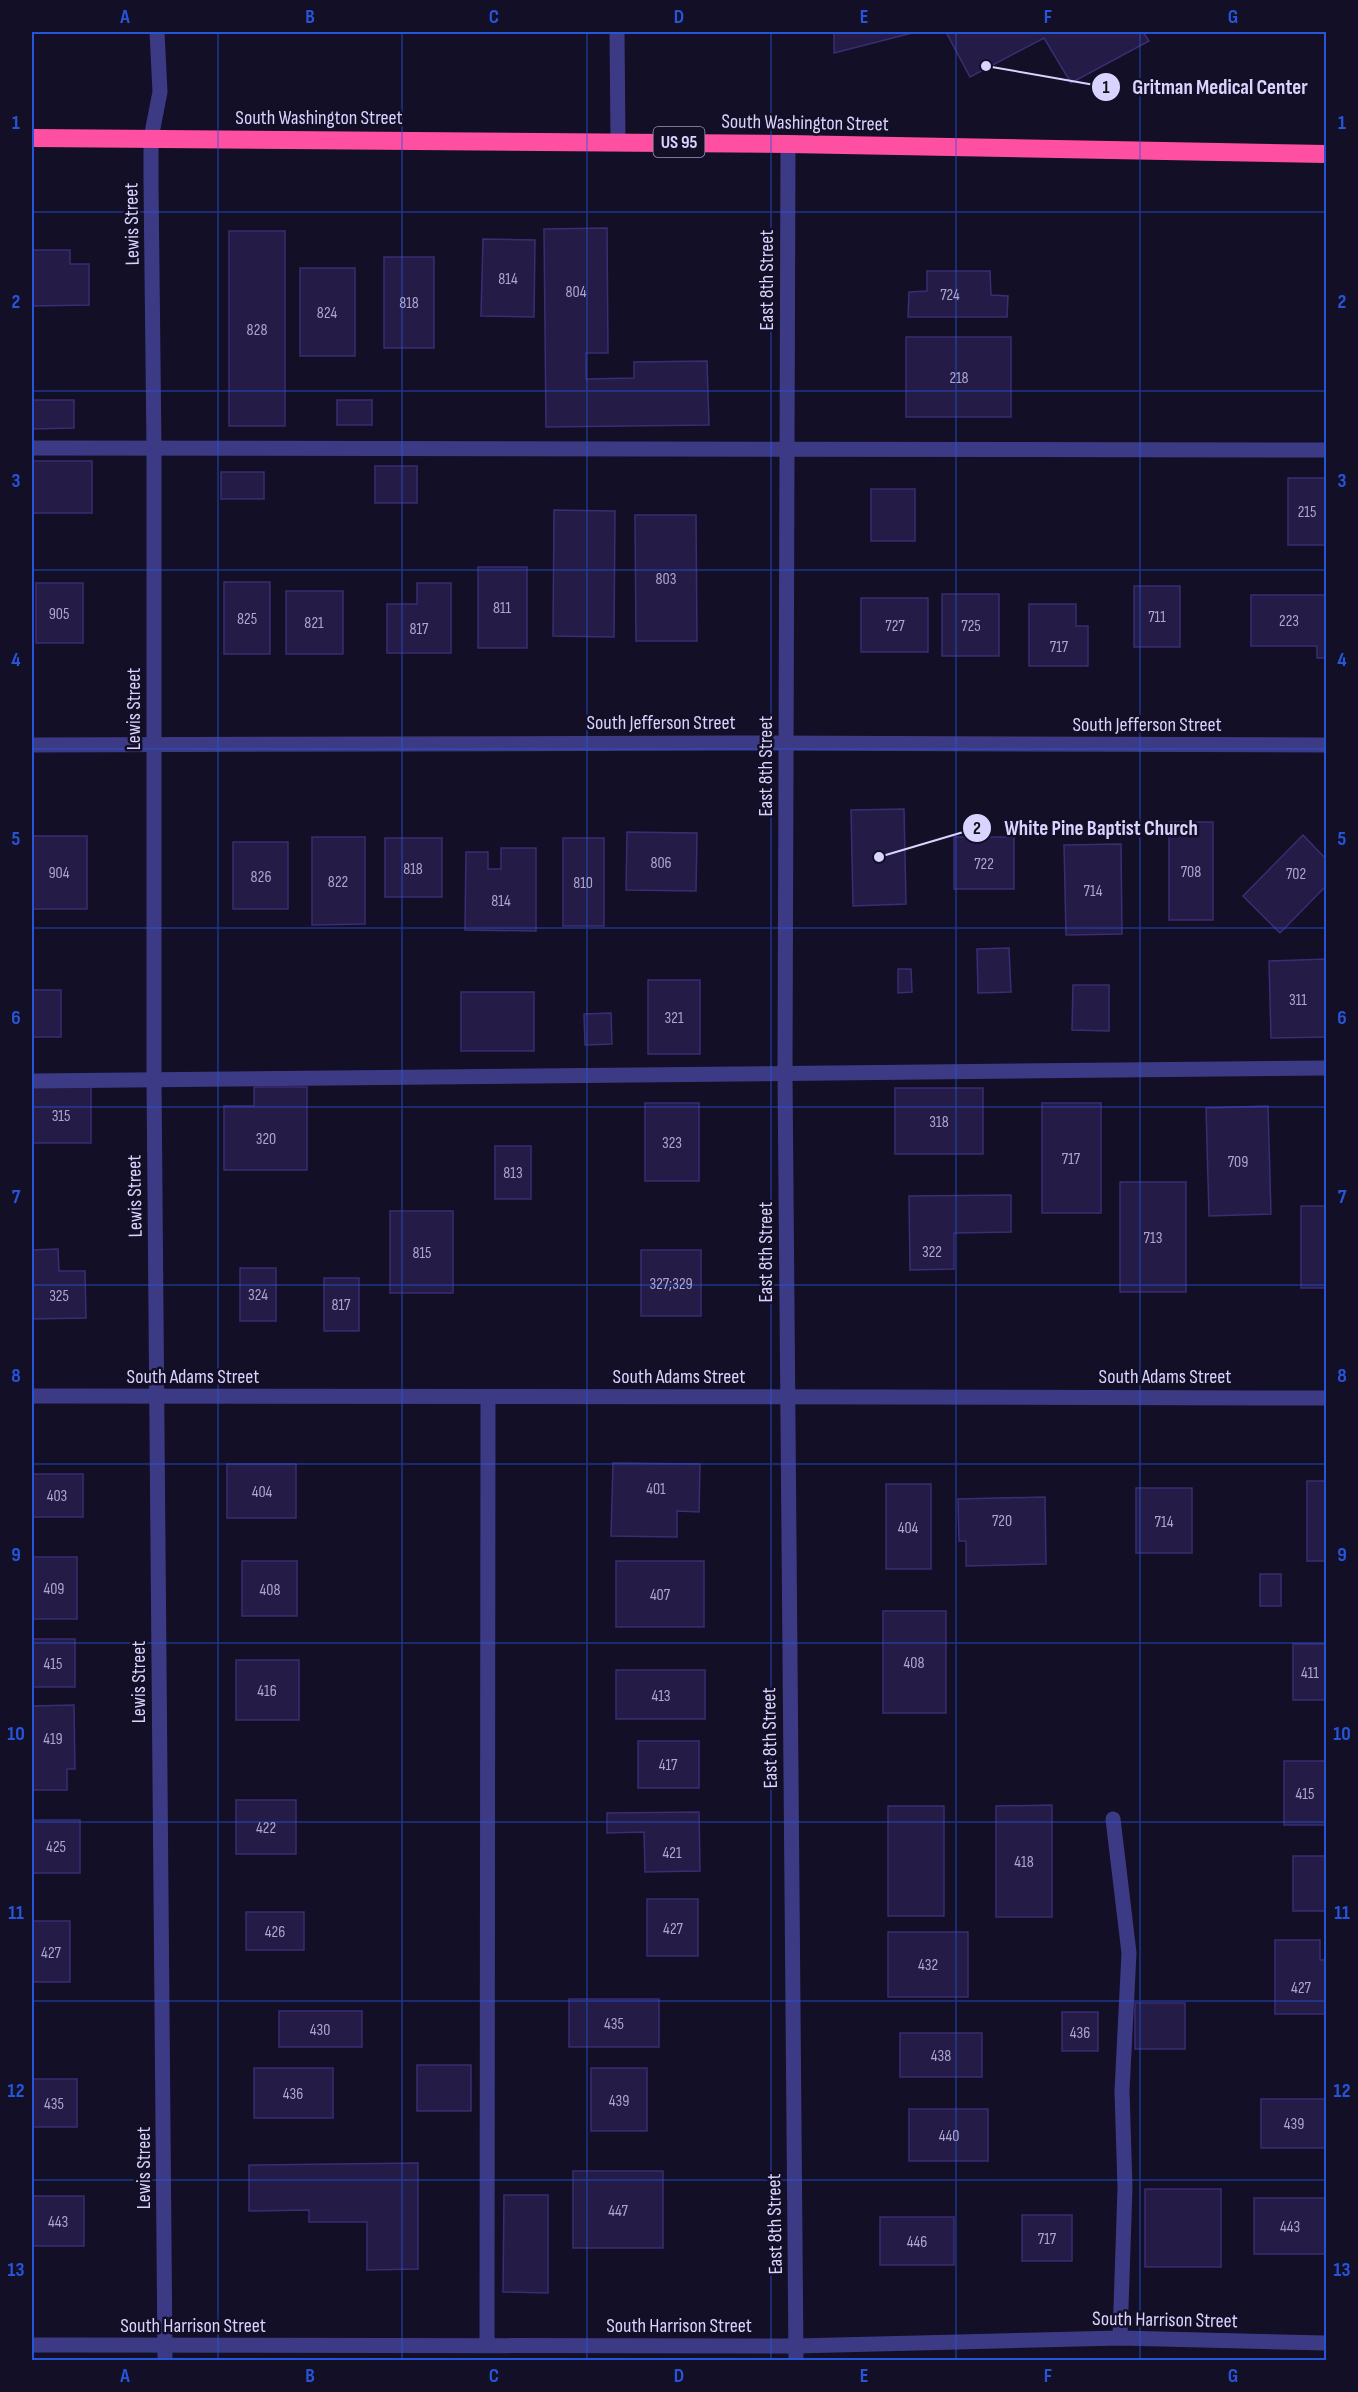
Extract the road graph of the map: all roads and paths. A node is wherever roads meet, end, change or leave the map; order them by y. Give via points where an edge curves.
1 (157, 32) edge
2 (617, 32) edge
3 (32, 138) edge
4 (151, 138) junction
5 (618, 142) junction
6 (789, 144) junction
7 (1326, 154) edge
8 (32, 448) edge
9 (154, 448) junction
10 (786, 448) junction
11 (1326, 450) edge
12 (154, 744) junction
13 (787, 744) junction
14 (32, 745) edge
15 (1326, 745) edge
16 (1326, 1068) edge
17 (785, 1073) junction
18 (32, 1081) edge
19 (154, 1081) junction
20 (32, 1396) edge
21 (787, 1396) junction
22 (157, 1397) junction
23 (488, 1398) junction
24 (1326, 1398) edge
25 (1113, 1819) dead end
26 (1120, 2338) junction
27 (1326, 2343) edge
28 (32, 2345) edge
29 (487, 2345) junction
30 (165, 2353) edge
31 (796, 2353) edge

1 - 4 street, Lewis Street via 160,92
2 - 5 street
3 - 4 highway, South Washington Street / US 95
4 - 5 highway, South Washington Street / US 95
4 - 9 street, Lewis Street
5 - 6 highway, South Washington Street / US 95
6 - 7 highway, South Washington Street / US 95
6 - 10 street, East 8th Street
8 - 9 street
9 - 10 street
9 - 12 street, Lewis Street
10 - 11 street
10 - 13 street, East 8th Street
12 - 13 street, South Jefferson Street
12 - 14 street, South Jefferson Street
12 - 19 street, Lewis Street
13 - 15 street, South Jefferson Street
13 - 17 street, East 8th Street
16 - 17 street
17 - 19 street
17 - 21 street, East 8th Street
18 - 19 street
19 - 22 street, Lewis Street
20 - 22 street, South Adams Street
21 - 23 street, South Adams Street
21 - 24 street, South Adams Street
21 - 31 street, East 8th Street
22 - 23 street, South Adams Street
22 - 30 street, Lewis Street
23 - 29 street
25 - 26 street via 1129,1953 1122,2091 1125,2188
26 - 27 street, South Harrison Street
26 - 31 street, South Harrison Street
28 - 30 street, South Harrison Street
29 - 30 street, South Harrison Street
29 - 31 street, South Harrison Street

